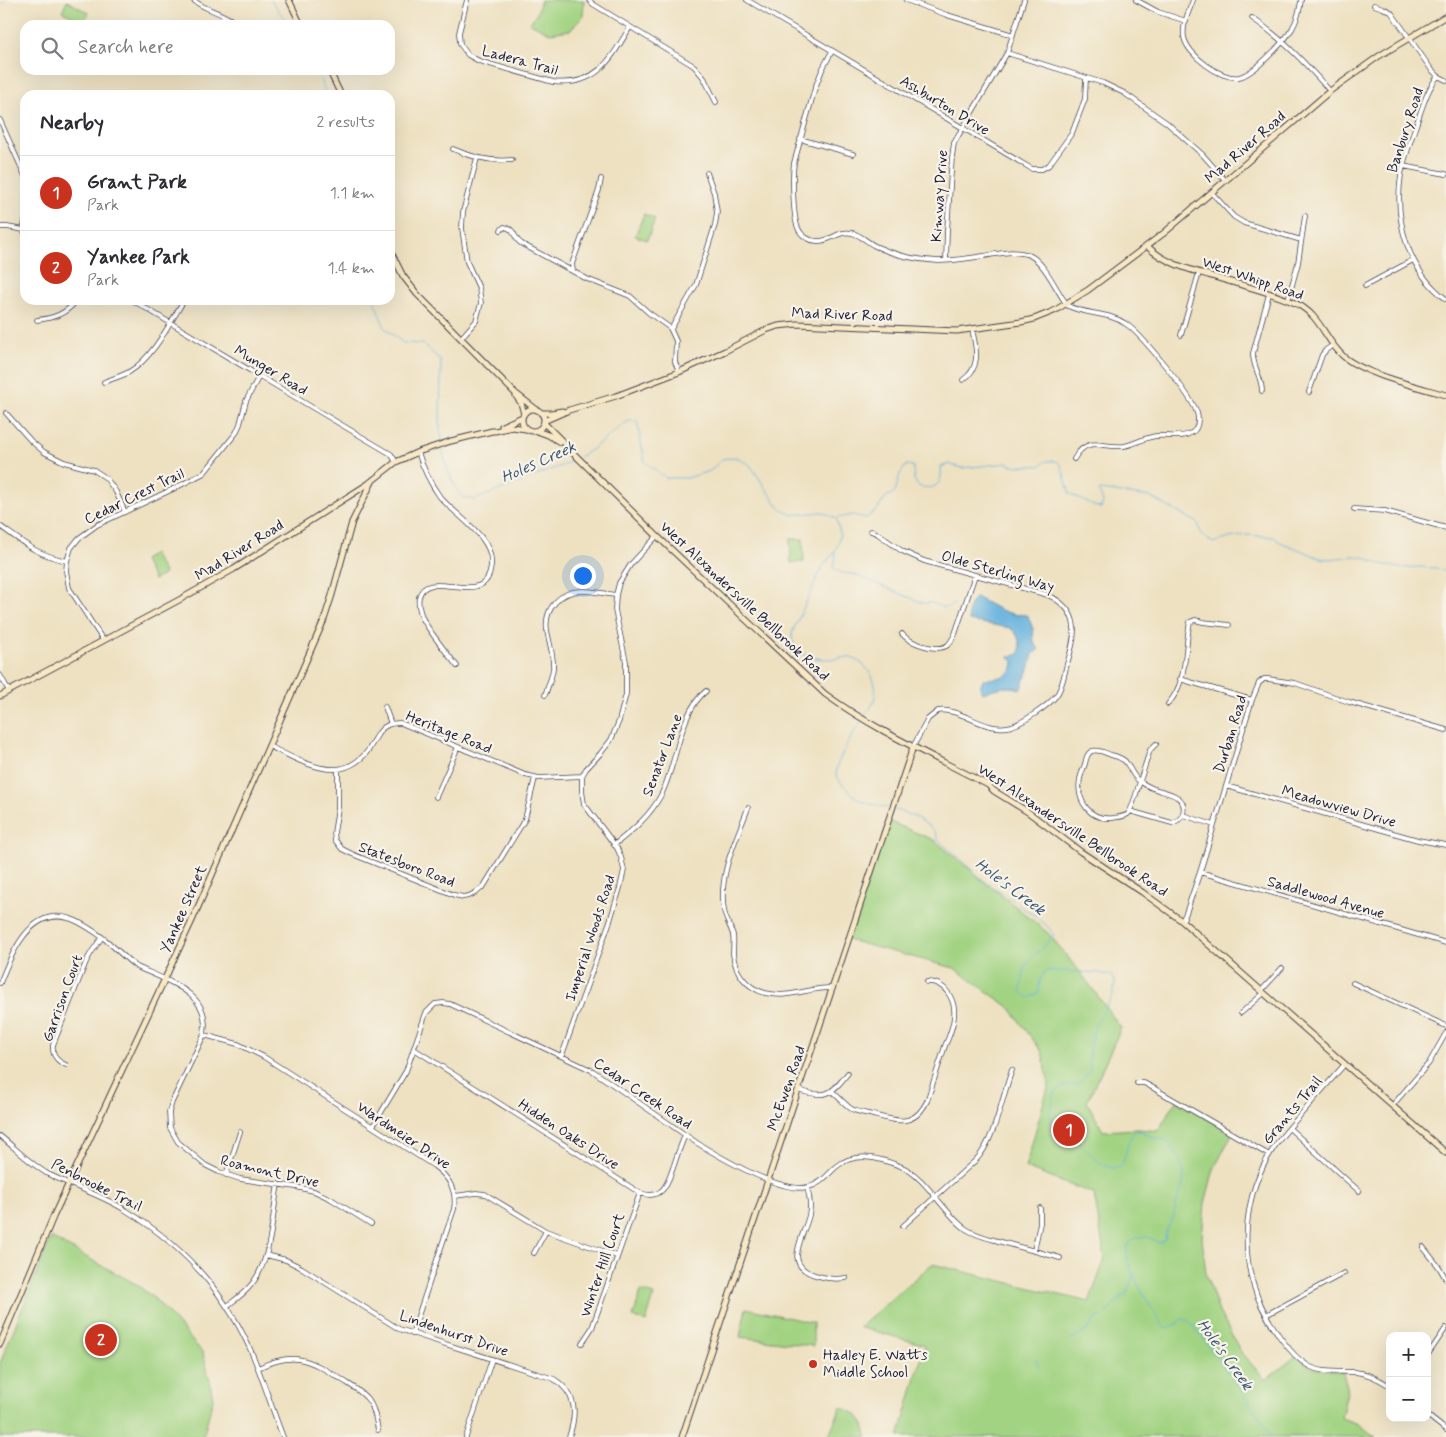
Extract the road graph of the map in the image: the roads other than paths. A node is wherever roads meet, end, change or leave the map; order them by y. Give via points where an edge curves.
1 (192, 0) edge
2 (289, 0) edge
3 (467, 0) edge
4 (589, 0) edge
5 (746, 0) edge
6 (906, 0) edge
7 (1024, 0) edge
8 (1136, 0) edge
9 (1193, 0) edge
10 (1301, 0) edge
11 (1374, 5) dead end
12 (1446, 16) edge
13 (1252, 18) dead end
14 (231, 20) edge
15 (299, 20) edge
16 (1186, 21) junction
17 (630, 27) junction
18 (1013, 35) junction
19 (1409, 38) junction
20 (1283, 42) junction
21 (832, 51) junction
22 (1007, 53) junction
23 (331, 75) edge
24 (1438, 76) junction
25 (1086, 78) junction
26 (1446, 80) edge
27 (339, 90) edge
28 (1330, 91) junction
29 (716, 102) dead end
30 (0, 120) edge
31 (962, 128) junction
32 (800, 139) junction
33 (453, 149) dead end
34 (853, 154) dead end
35 (477, 158) junction
36 (512, 160) dead end
37 (20, 165) edge
38 (1403, 166) junction
39 (707, 174) dead end
40 (1446, 174) edge
41 (601, 179) dead end
42 (1225, 180) junction
43 (1212, 193) junction
44 (1305, 216) dead end
45 (0, 227) edge
46 (501, 230) dead end
47 (20, 231) edge
48 (1302, 240) junction
49 (1147, 246) junction
50 (946, 260) junction
51 (1414, 260) junction
52 (395, 261) edge
53 (574, 272) junction
54 (1198, 273) junction
55 (1365, 286) dead end
56 (1269, 294) junction
57 (1446, 299) edge
58 (1288, 300) junction
59 (1067, 304) junction
60 (72, 305) edge
61 (140, 305) edge
62 (181, 305) edge
63 (37, 320) dead end
64 (170, 323) junction
65 (671, 329) junction
66 (972, 330) junction
67 (1181, 335) dead end
68 (461, 338) junction
69 (1333, 345) junction
70 (679, 372) junction
71 (259, 376) junction
72 (963, 380) dead end
73 (104, 382) dead end
74 (1262, 391) dead end
75 (1309, 392) dead end
76 (515, 393) junction
77 (1446, 395) edge
78 (570, 410) junction
79 (539, 411) junction
80 (6, 413) dead end
81 (523, 416) junction
82 (544, 422) junction
83 (526, 429) junction
84 (492, 431) junction
85 (536, 431) junction
86 (565, 445) junction
87 (418, 452) junction
88 (1074, 459) dead end
89 (396, 462) junction
90 (373, 480) junction
91 (1354, 509) dead end
92 (125, 512) junction
93 (0, 526) edge
94 (1446, 528) edge
95 (871, 531) dead end
96 (657, 536) junction
97 (67, 561) junction
98 (974, 575) junction
99 (616, 595) junction
100 (1229, 625) dead end
101 (902, 634) dead end
102 (103, 640) junction
103 (457, 666) dead end
104 (0, 675) edge
105 (1180, 679) junction
106 (706, 691) dead end
107 (9, 692) junction
108 (545, 695) dead end
109 (0, 696) edge
110 (1252, 700) junction
111 (1168, 704) dead end
112 (385, 707) dead end
113 (391, 724) junction
114 (1446, 730) edge
115 (1156, 744) dead end
116 (269, 746) junction
117 (458, 746) junction
118 (913, 746) junction
119 (338, 769) junction
120 (582, 776) junction
121 (535, 778) junction
122 (1140, 782) junction
123 (1226, 786) junction
124 (436, 797) dead end
125 (748, 808) dead end
126 (1130, 811) junction
127 (1183, 814) junction
128 (1214, 825) junction
129 (614, 845) junction
130 (1446, 845) edge
131 (1200, 872) junction
132 (1182, 921) junction
133 (102, 938) junction
134 (1446, 943) edge
135 (1282, 968) dead end
136 (165, 980) junction
137 (927, 982) dead end
138 (0, 983) edge
139 (1353, 984) dead end
140 (833, 988) junction
141 (1262, 992) junction
142 (1241, 1013) dead end
143 (1446, 1026) edge
144 (1446, 1033) edge
145 (204, 1035) junction
146 (414, 1049) junction
147 (562, 1056) junction
148 (66, 1065) dead end
149 (1344, 1065) junction
150 (1012, 1070) dead end
151 (848, 1073) dead end
152 (1137, 1083) dead end
153 (798, 1090) junction
154 (832, 1091) junction
155 (1392, 1106) junction
156 (373, 1126) junction
157 (1289, 1128) junction
158 (240, 1132) dead end
159 (684, 1134) junction
160 (0, 1136) edge
161 (1445, 1150) edge
162 (1269, 1155) junction
163 (226, 1175) junction
164 (768, 1180) junction
165 (68, 1183) junction
166 (278, 1184) junction
167 (808, 1188) junction
168 (1360, 1191) dead end
169 (640, 1193) junction
170 (455, 1196) junction
171 (936, 1198) junction
172 (1040, 1208) dead end
173 (371, 1224) dead end
174 (903, 1226) dead end
175 (546, 1231) junction
176 (1423, 1247) dead end
177 (1034, 1251) junction
178 (534, 1253) dead end
179 (266, 1255) junction
180 (617, 1256) junction
181 (1060, 1258) dead end
182 (1344, 1273) dead end
183 (846, 1278) dead end
184 (1446, 1279) edge
185 (227, 1306) junction
186 (1266, 1315) junction
187 (1446, 1328) edge
188 (412, 1334) junction
189 (582, 1343) dead end
190 (0, 1344) edge
191 (1431, 1350) edge
192 (492, 1359) junction
193 (258, 1368) junction
194 (1386, 1384) edge
195 (1431, 1418) edge
196 (378, 1430) dead end
197 (1446, 1430) edge
198 (283, 1437) edge
199 (466, 1437) edge
200 (569, 1437) edge
201 (682, 1437) edge

1 - 14 street
2 - 15 street
3 - 17 street, Ladera Trail via 459,33 460,44 468,55 553,82 575,82 594,74 609,61
4 - 17 street
5 - 21 street, Ashburton Drive
6 - 18 street
7 - 18 street, Kimway Drive
8 - 16 street via 1158,12
9 - 16 street
10 - 20 street via 1297,20
11 - 19 street via 1391,12
12 - 19 street, Mad River Road
13 - 20 street
16 - 20 street via 1185,39 1191,52 1228,77 1247,74
17 - 29 street via 694,66
18 - 22 street, Kimway Drive
19 - 24 street
19 - 28 street, Mad River Road
20 - 28 street
21 - 31 street, Ashburton Drive
21 - 32 street via 815,88
22 - 25 street
22 - 31 street, Kimway Drive
23 - 27 street
24 - 26 street
24 - 38 street, Banbury Road via 1425,99
25 - 31 street, Ashburton Drive via 1085,99 1074,127 1046,168 1028,168
25 - 42 street via 1109,85 1142,105 1190,143
28 - 42 street, Mad River Road
30 - 37 street
31 - 50 street, Kimway Drive via 954,143 952,157
32 - 34 street
32 - 50 street via 793,173 795,216 804,236 818,241 843,232 852,233 891,253 926,260
33 - 35 street
35 - 36 street
35 - 68 street via 462,228 467,262 481,303 476,322
38 - 40 street
38 - 51 street, Banbury Road via 1400,215
39 - 65 street via 717,212 715,225 696,285
41 - 53 street via 572,264
42 - 43 street, Mad River Road
43 - 48 street via 1244,223
43 - 49 street, Mad River Road
44 - 48 street
45 - 47 street
46 - 53 street via 504,227 512,230 518,242
48 - 58 street
49 - 54 street, West Whipp Road via 1171,262
49 - 59 street, Mad River Road
50 - 59 street via 1010,252 1027,254 1040,264
51 - 55 street
51 - 57 street, Banbury Road via 1428,282
52 - 68 street via 408,283
53 - 65 street via 630,296
54 - 56 street, West Whipp Road
54 - 67 street
56 - 58 street, West Whipp Road
56 - 74 street via 1253,353
58 - 69 street, West Whipp Road via 1309,312
59 - 66 street, Mad River Road via 1034,319
59 - 88 street via 1118,320 1132,329 1189,398 1198,420 1194,431 1188,434 1156,436 1122,446 1092,443 1080,450
60 - 63 street via 59,316
61 - 64 street, Munger Road
62 - 64 street
64 - 71 street, Munger Road
64 - 73 street via 144,360 129,372
65 - 70 street via 676,341 675,362
66 - 70 street, Mad River Road via 789,324 758,333
66 - 72 street via 976,363
68 - 76 street
69 - 75 street via 1322,355
69 - 77 street, West Whipp Road via 1360,367
70 - 78 street, Mad River Road
71 - 89 street, Munger Road via 391,454
71 - 92 street, Cedar Crest Trail via 246,401 236,433 204,473
76 - 79 street
76 - 81 street
78 - 79 street, Mad River Road
78 - 82 street, Mad River Road
79 - 81 street via 531,409
79 - 82 street, West Alexandersville Bellbrook Road
80 - 92 street via 44,452 64,462 94,470 106,478
81 - 83 street via 522,423
81 - 84 street, Mad River Road
82 - 85 street
82 - 86 street, West Alexandersville Bellbrook Road
83 - 84 street, Mad River Road via 512,427
83 - 85 street, West Alexandersville Bellbrook Road
84 - 87 street, Mad River Road
85 - 86 street, West Alexandersville Bellbrook Road
86 - 96 street, West Alexandersville Bellbrook Road
87 - 89 street, Mad River Road
87 - 103 street via 433,486 480,536 491,560 490,574 483,584 472,587 432,585 422,591 419,598 425,623
89 - 90 street, Mad River Road
90 - 102 street, Mad River Road via 228,573
90 - 116 street, Yankee Street via 352,522 324,620
91 - 94 street via 1385,511
92 - 97 street, Cedar Crest Trail via 85,532 75,543
93 - 97 street via 42,555
95 - 98 street, Olde Sterling Way via 924,561
96 - 99 street via 626,570
96 - 118 street, West Alexandersville Bellbrook Road via 817,687
97 - 102 street via 69,588
98 - 101 street via 955,634 947,646 932,647 912,642
98 - 118 street, Olde Sterling Way via 1048,595 1060,601 1068,611 1075,634 1061,686 1049,704 1010,727 993,727 950,711 938,711 928,719
99 - 108 street via 578,591 565,594 554,604 547,618 553,668
99 - 120 street via 617,624 627,670 626,694 611,740
100 - 105 street via 1190,622
102 - 107 street, Mad River Road
104 - 107 street
105 - 110 street
105 - 111 street via 1176,694
106 - 129 street, Senator Lane via 697,699 687,719 666,785 654,808
107 - 109 street, Mad River Road
110 - 114 street, Durban Road via 1264,679 1294,683
110 - 123 street, Durban Road
112 - 113 street
113 - 117 street, Heritage Road via 406,724
113 - 119 street, Heritage Road via 383,728 364,756
115 - 122 street via 1150,750
116 - 119 street via 318,767
116 - 136 street, Yankee Street
117 - 121 street, Heritage Road
117 - 124 street
118 - 132 street, West Alexandersville Bellbrook Road via 988,785
118 - 140 street, McEwen Road
119 - 121 street, Statesboro Road via 334,833 342,848 463,897 473,895 484,886 522,825
120 - 121 street, Heritage Road
120 - 129 street, Imperial Woods Road via 584,804
122 - 126 street
122 - 126 street via 1123,760 1098,751 1088,755 1079,784 1084,804 1095,816 1105,819 1123,816
122 - 127 street via 1178,797 1184,804
123 - 128 street, Durban Road
123 - 130 street, Meadowview Drive
125 - 140 street via 726,868 722,892 724,915 733,936 734,963 751,987 763,992 787,995
126 - 127 street via 1169,824 1178,821
127 - 128 street
128 - 131 street, Durban Road
129 - 147 street, Imperial Woods Road via 623,865 620,888
131 - 132 street, Durban Road
131 - 134 street, Saddlewood Avenue
132 - 141 street, West Alexandersville Bellbrook Road
133 - 136 street via 129,962
133 - 138 street via 68,918 41,920 26,934
133 - 148 street, Garrison Court via 86,962 53,1045 55,1057
135 - 141 street
136 - 145 street via 187,991 199,1004 205,1019
136 - 165 street, Yankee Street
137 - 154 street via 940,984 945,989 953,1004 954,1016 921,1112 907,1120 891,1120 852,1108
139 - 143 street
140 - 153 street, McEwen Road
141 - 142 street
141 - 149 street, West Alexandersville Bellbrook Road
144 - 155 street via 1426,1068
145 - 156 street, Wardmeier Drive via 238,1044 264,1057
145 - 163 street, Roamont Drive via 172,1102 169,1122 178,1142 205,1164
146 - 147 street, Cedar Creek Road via 426,1013 432,1006 443,1003 454,1005
146 - 156 street, Cedar Creek Road via 402,1078
146 - 169 street, Hidden Oaks Drive
147 - 159 street, Cedar Creek Road via 604,1078
149 - 155 street, West Alexandersville Bellbrook Road
149 - 157 street, Grants Trail
150 - 171 street via 984,1150
151 - 154 street
152 - 162 street via 1156,1089
153 - 154 street via 815,1095
153 - 164 street, McEwen Road
155 - 161 street, West Alexandersville Bellbrook Road
156 - 170 street, Wardmeier Drive via 441,1170
157 - 162 street, Grants Trail
157 - 168 street
158 - 163 street
159 - 164 street, Cedar Creek Road
159 - 169 street via 666,1187 656,1194
160 - 165 street, Penbrooke Trail via 42,1170
162 - 186 street, Grants Trail via 1249,1207 1246,1237 1251,1274
163 - 166 street, Roamont Drive
164 - 167 street, Cedar Creek Road via 789,1187
164 - 201 street, McEwen Road
165 - 185 street, Penbrooke Trail via 114,1203 162,1234 200,1271
165 - 190 street, Yankee Street
166 - 173 street, Roamont Drive via 323,1195
166 - 179 street
167 - 171 street via 847,1160 865,1157 909,1170
167 - 183 street via 810,1210 797,1253 798,1264 807,1273 836,1280
169 - 180 street, Winter Hill Court
170 - 175 street via 485,1194
170 - 188 street via 454,1209
171 - 174 street
171 - 177 street via 973,1233
172 - 177 street
175 - 178 street
175 - 180 street
176 - 184 street
177 - 181 street
179 - 185 street via 252,1284
179 - 188 street, Lindenhurst Drive via 302,1268 387,1322
180 - 189 street, Winter Hill Court via 592,1328
182 - 186 street
185 - 193 street, Penbrooke Trail
186 - 194 street, Grants Trail via 1296,1356 1312,1368 1363,1374
187 - 191 street
188 - 192 street, Lindenhurst Drive
192 - 199 street
192 - 200 street, Lindenhurst Drive via 549,1377 564,1386 574,1412
193 - 196 street via 284,1359 314,1363 364,1396 374,1412
193 - 198 street, Penbrooke Trail
195 - 197 street

